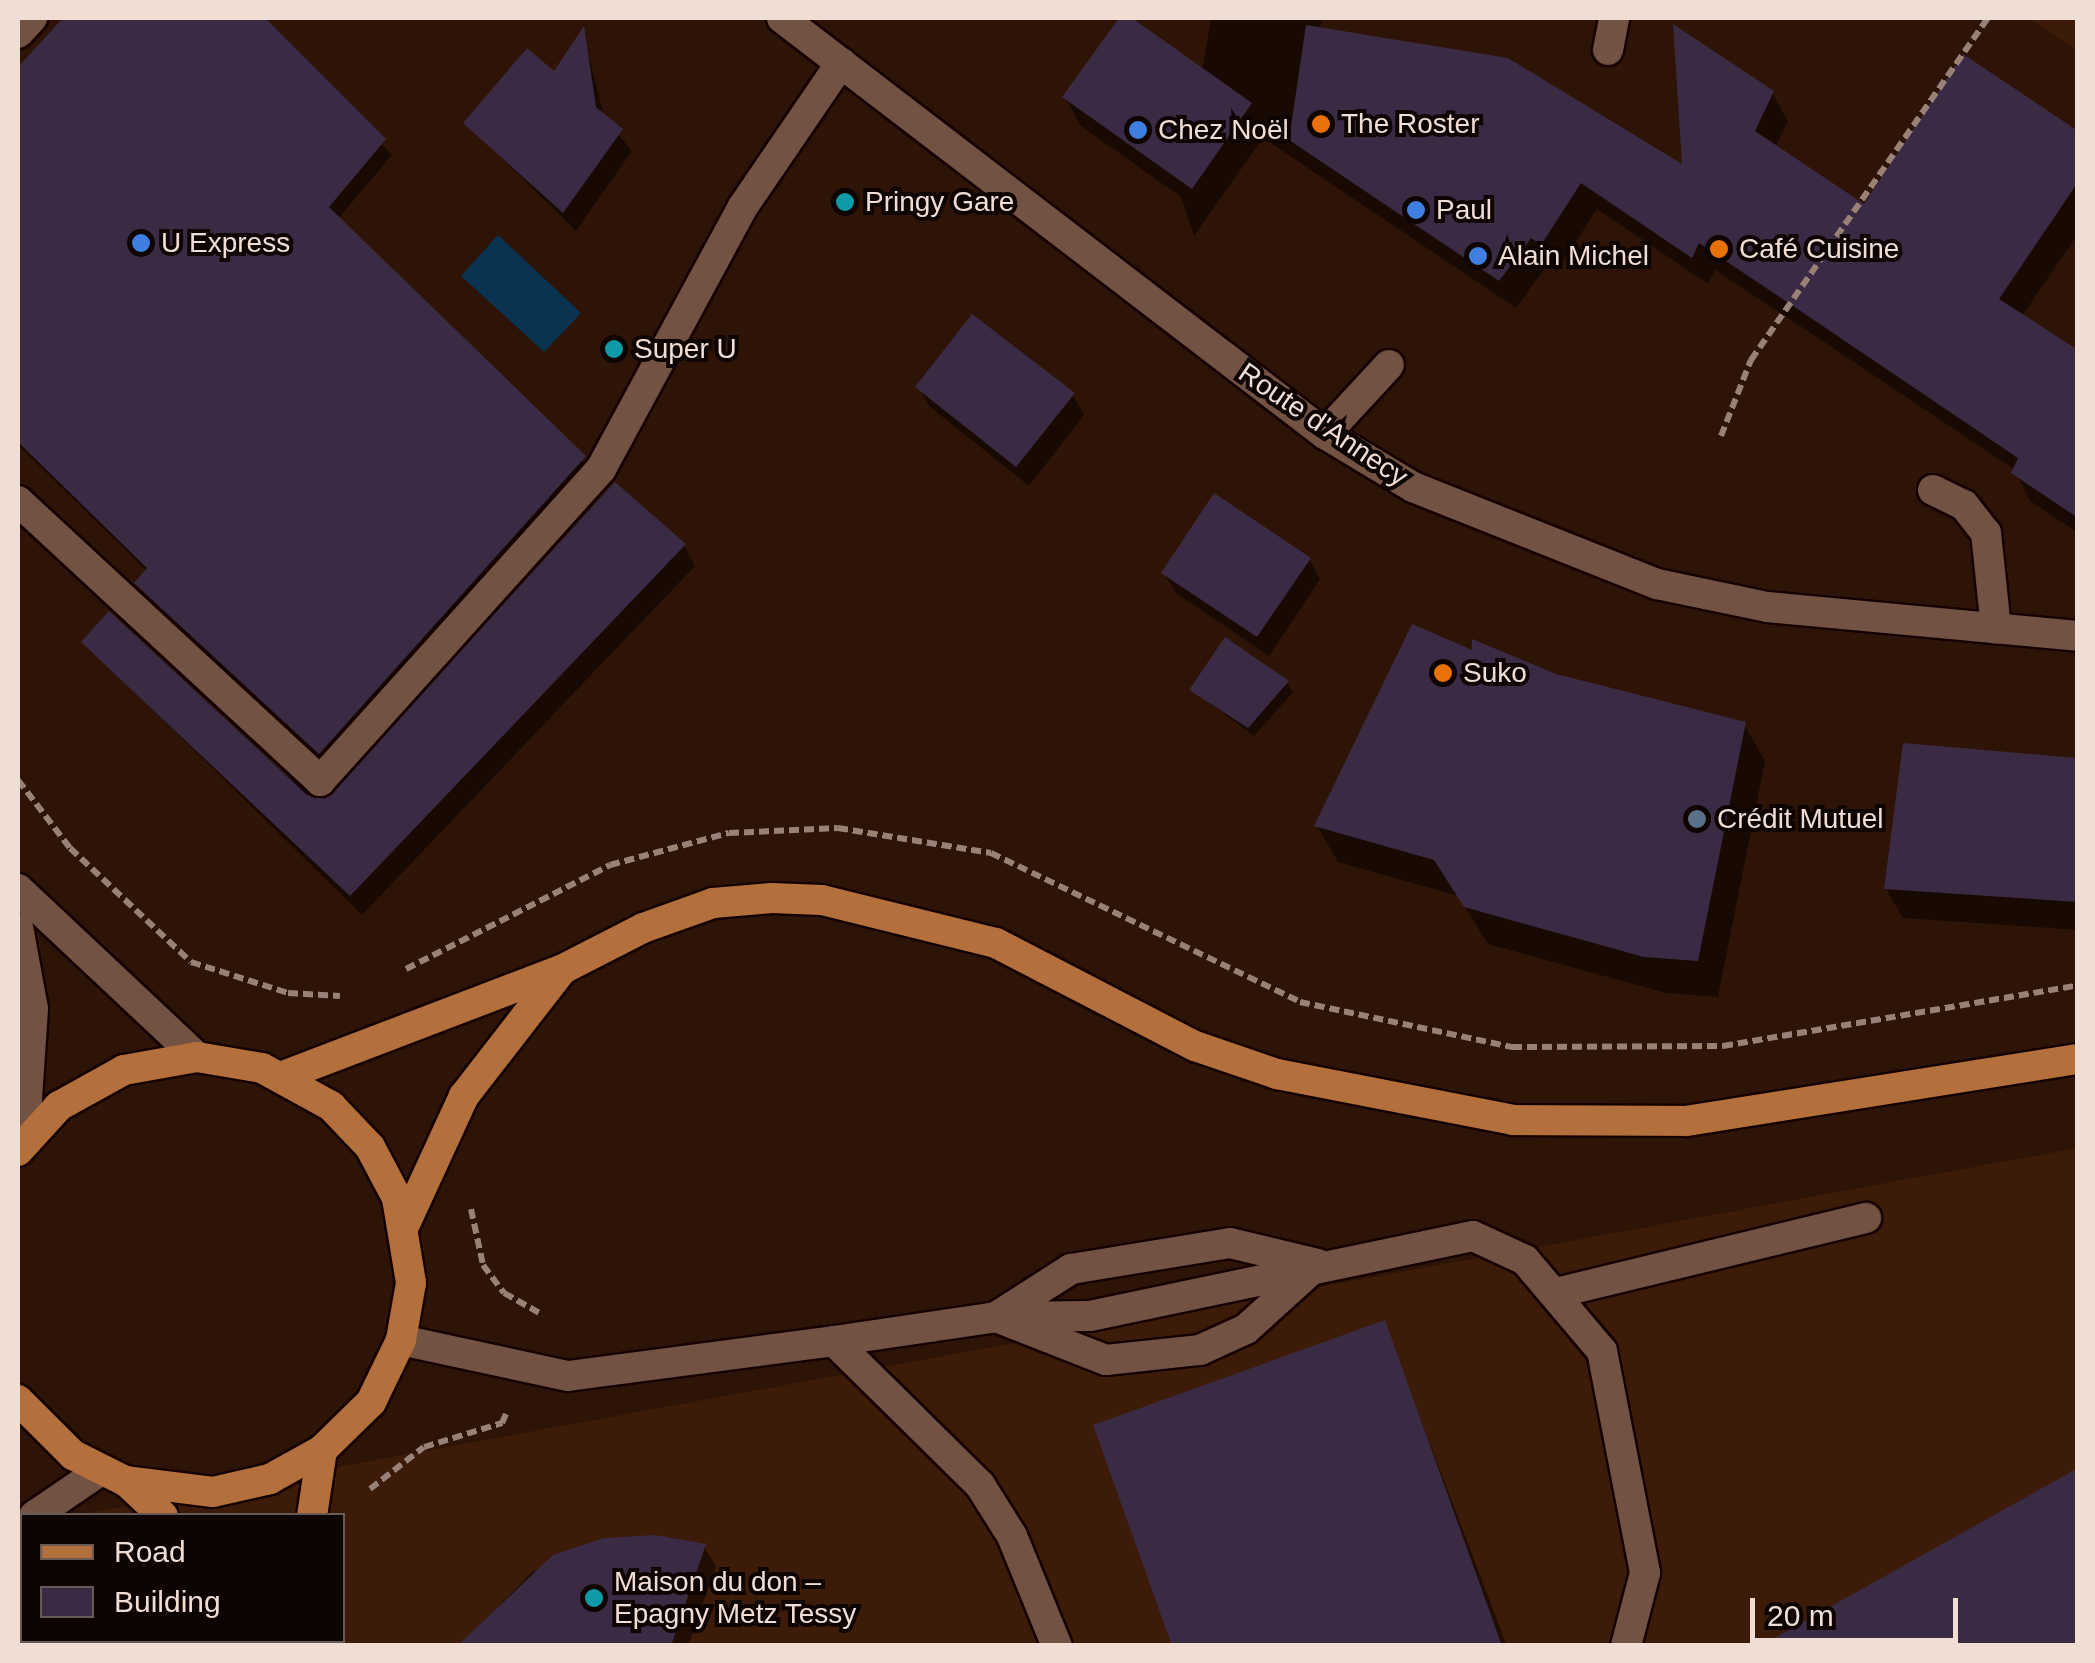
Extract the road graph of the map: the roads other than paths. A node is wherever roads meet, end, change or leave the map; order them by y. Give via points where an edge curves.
1 (32, 18) edge
2 (782, 18) edge
3 (1614, 18) edge
4 (18, 33) edge
5 (1608, 50) dead end
6 (842, 63) junction
7 (1389, 365) dead end
8 (1325, 434) junction
9 (1933, 490) dead end
10 (18, 500) edge
11 (1996, 628) junction
12 (2078, 636) edge
13 (18, 889) edge
14 (18, 927) edge
15 (562, 969) junction
16 (197, 1058) junction
17 (2078, 1058) edge
18 (283, 1076) junction
19 (21, 1147) edge
20 (1866, 1218) dead end
21 (405, 1224) junction
22 (1318, 1264) junction
23 (1560, 1292) junction
24 (996, 1317) junction
25 (401, 1340) junction
26 (834, 1341) junction
27 (18, 1400) edge
28 (322, 1450) junction
29 (113, 1476) junction
30 (40, 1513) edge
31 (159, 1513) edge
32 (312, 1513) edge
33 (1057, 1646) edge
34 (1626, 1646) edge

1 - 4 street
2 - 6 street, Route d'Annecy
3 - 5 street
6 - 8 street, Route d'Annecy
6 - 10 street via 742,208 601,470 320,781 118,600
7 - 8 street
8 - 11 street, Route d'Annecy via 1413,488 1656,584 1766,607
9 - 11 street via 1964,505 1986,533
11 - 12 street, Route d'Annecy
13 - 16 street
14 - 19 street via 34,1008
15 - 17 main road via 713,902 822,900 996,943 1195,1046 1277,1074 1514,1120 1705,1119
15 - 18 main road
15 - 21 main road via 464,1096
16 - 18 main road
16 - 19 main road via 100,1080
18 - 21 main road via 352,1125 386,1172
20 - 23 street
21 - 25 main road via 411,1283
22 - 23 street via 1473,1236 1526,1260
22 - 24 street via 1090,1316
22 - 24 street via 1230,1243 1070,1269
22 - 24 street via 1246,1329 1200,1350 1106,1360
23 - 34 street via 1602,1351 1645,1573
24 - 26 street
25 - 26 street via 568,1376
25 - 28 main road via 371,1402
26 - 33 street via 980,1485 1012,1536
27 - 29 main road via 50,1437
28 - 29 main road via 270,1479 213,1492
28 - 32 main road
29 - 30 street
29 - 31 main road

